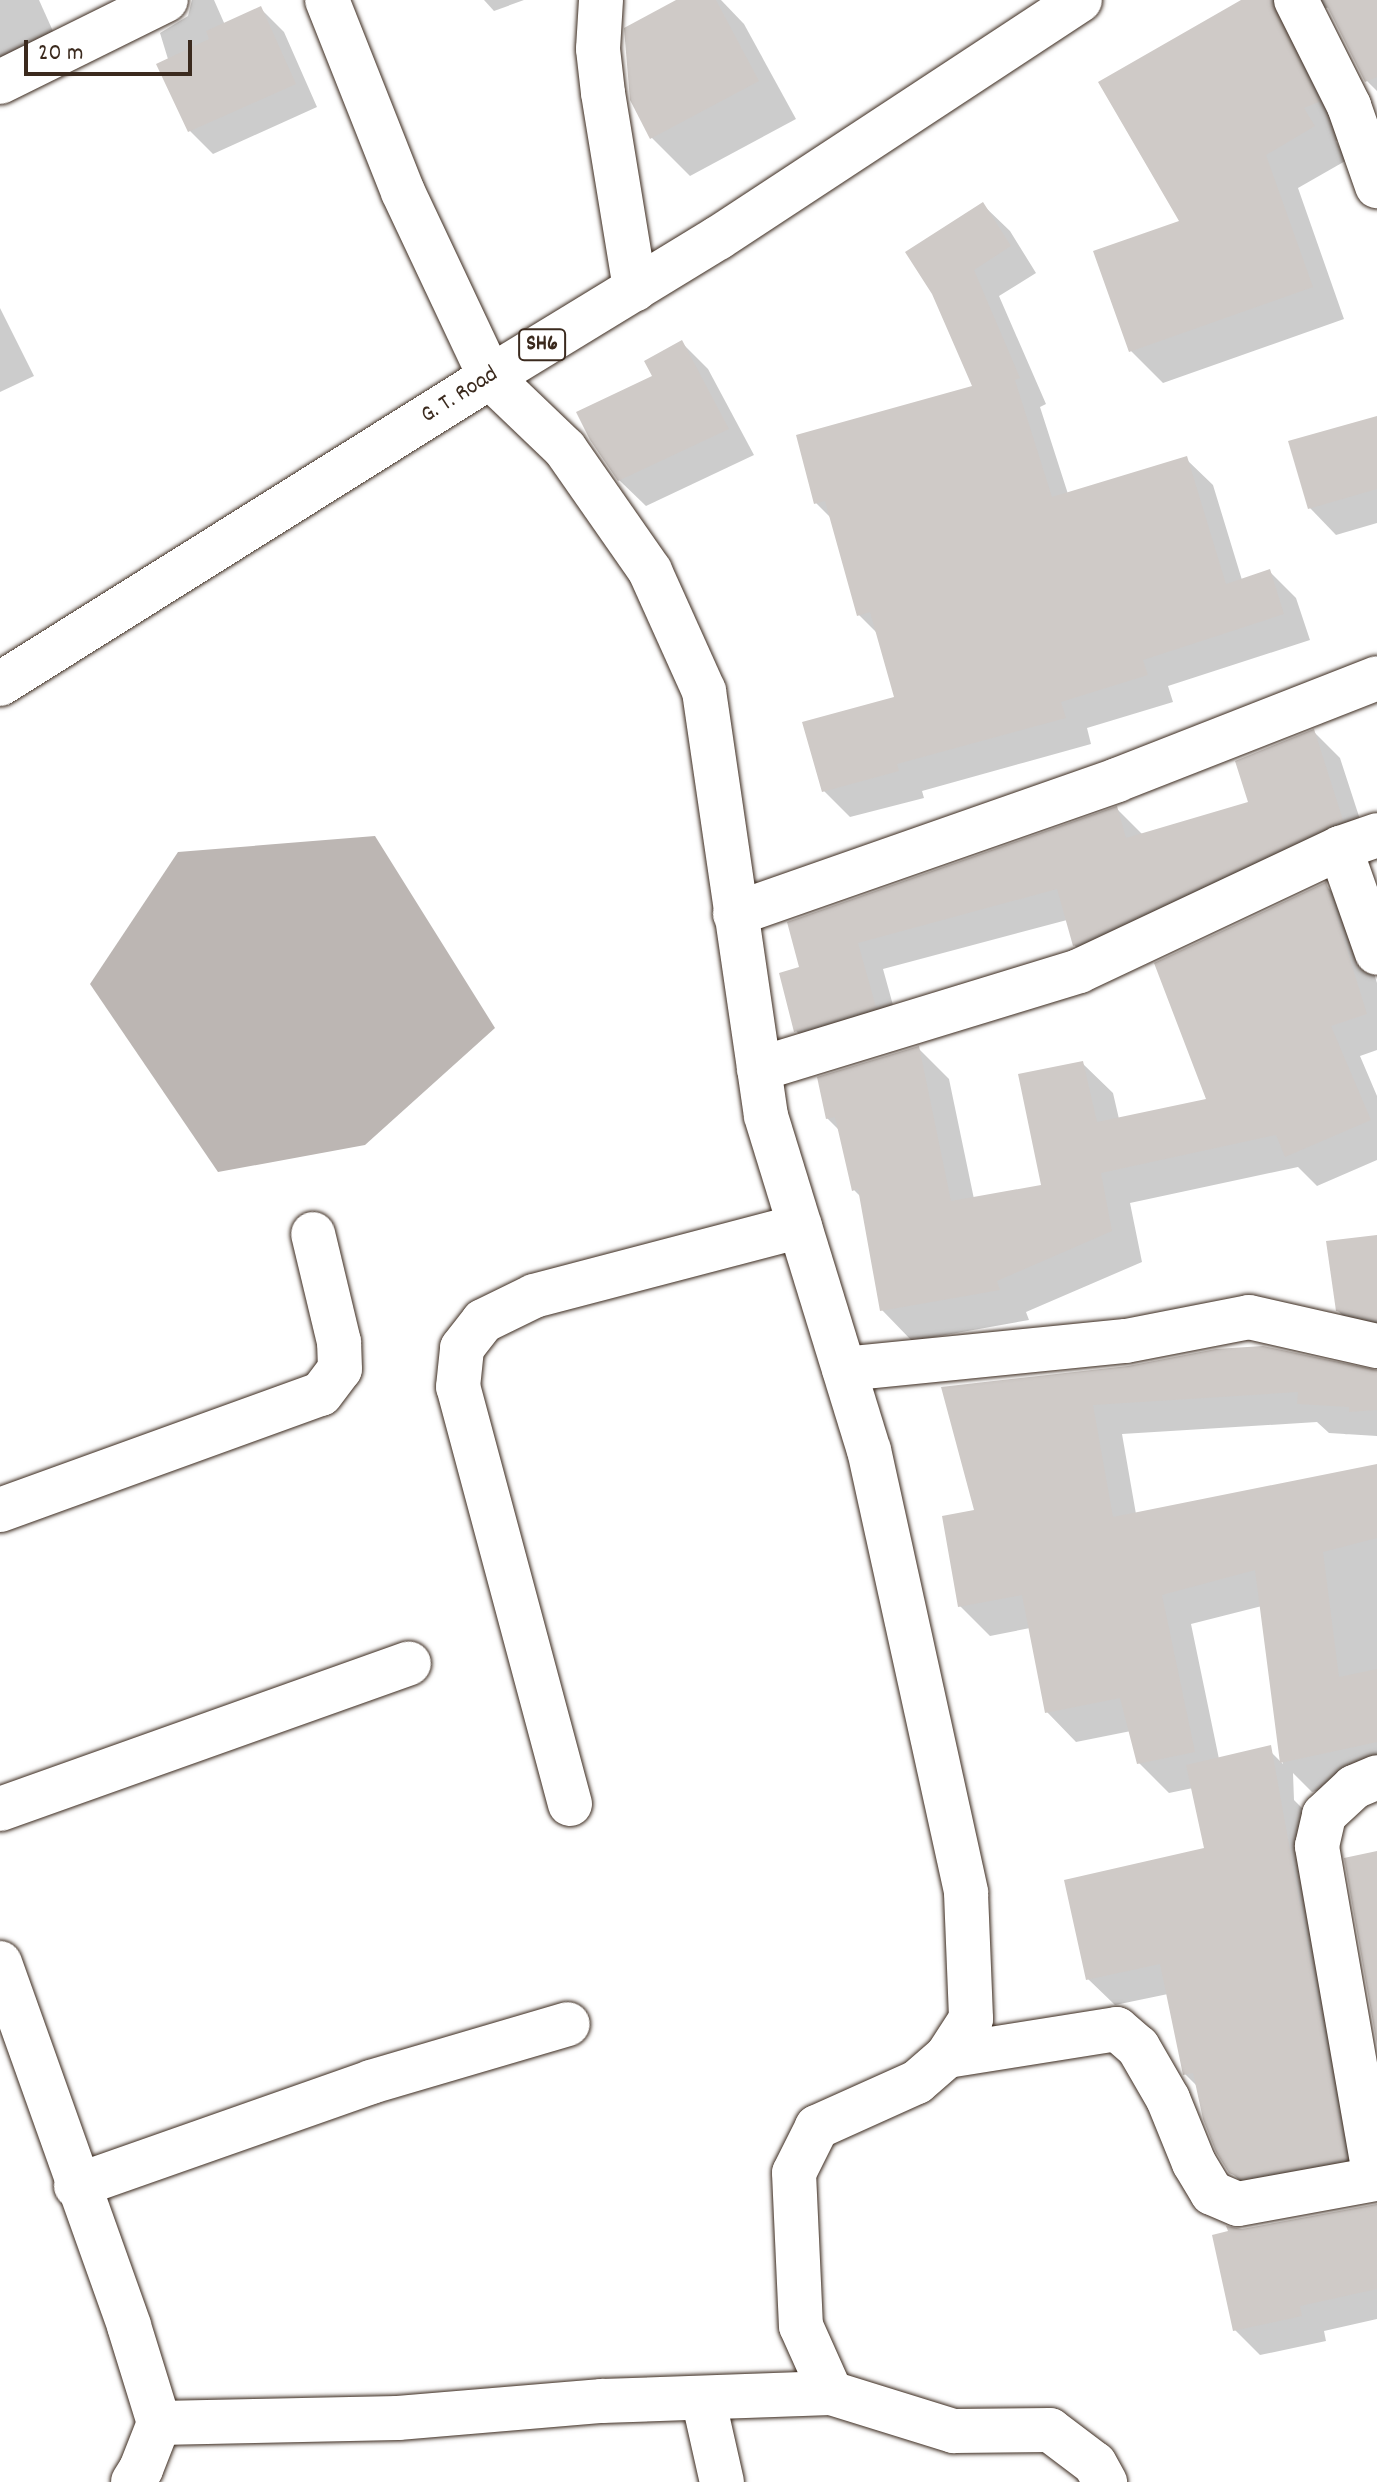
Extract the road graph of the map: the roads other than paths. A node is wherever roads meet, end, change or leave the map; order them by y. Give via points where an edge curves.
1 (166, 0) edge
2 (327, 0) edge
3 (601, 0) edge
4 (1080, 0) edge
5 (1296, 0) edge
6 (0, 82) edge
7 (1377, 186) edge
8 (635, 289) junction
9 (490, 377) junction
10 (1377, 678) edge
11 (0, 684) edge
12 (1358, 842) edge
13 (735, 914) junction
14 (1377, 953) edge
15 (759, 1069) junction
16 (800, 1226) junction
17 (313, 1234) dead end
18 (1377, 1346) edge
19 (844, 1369) junction
20 (0, 1510) edge
21 (409, 1663) dead end
22 (1377, 1777) edge
23 (570, 1804) dead end
24 (0, 1809) edge
25 (0, 1963) edge
26 (568, 2024) dead end
27 (947, 2056) junction
28 (1376, 2176) edge
29 (76, 2186) junction
30 (831, 2393) junction
31 (703, 2398) junction
32 (159, 2423) junction
33 (142, 2478) edge
34 (722, 2482) edge
35 (1105, 2482) edge

1 - 6 street
2 - 9 street via 403,192
3 - 8 street via 598,49 603,93
4 - 8 street, G. T. Road / SH6
5 - 7 street via 1349,106
8 - 9 street, G. T. Road / SH6
9 - 11 street, G. T. Road / SH6
9 - 13 street via 565,449 650,571 704,691
10 - 13 street via 1117,780
12 - 14 street
12 - 15 street via 1079,971
13 - 15 street
15 - 16 street via 766,1116
16 - 19 street
16 - 23 street via 534,1296 483,1321 462,1348 458,1387
17 - 20 street via 339,1342 340,1369 321,1394
18 - 19 street via 1249,1317 1126,1341
19 - 27 street via 869,1450 966,1893 971,2019
21 - 24 street
22 - 28 street via 1354,1787 1324,1815 1317,1846
25 - 29 street
26 - 29 street via 371,2082
27 - 28 street via 1117,2029 1138,2047 1212,2193 1238,2204
27 - 30 street via 917,2082 817,2127 794,2173 801,2326
29 - 32 street
30 - 31 street
30 - 35 street via 954,2431 1050,2430 1095,2464
31 - 32 street via 398,2418
31 - 34 street
32 - 33 street

